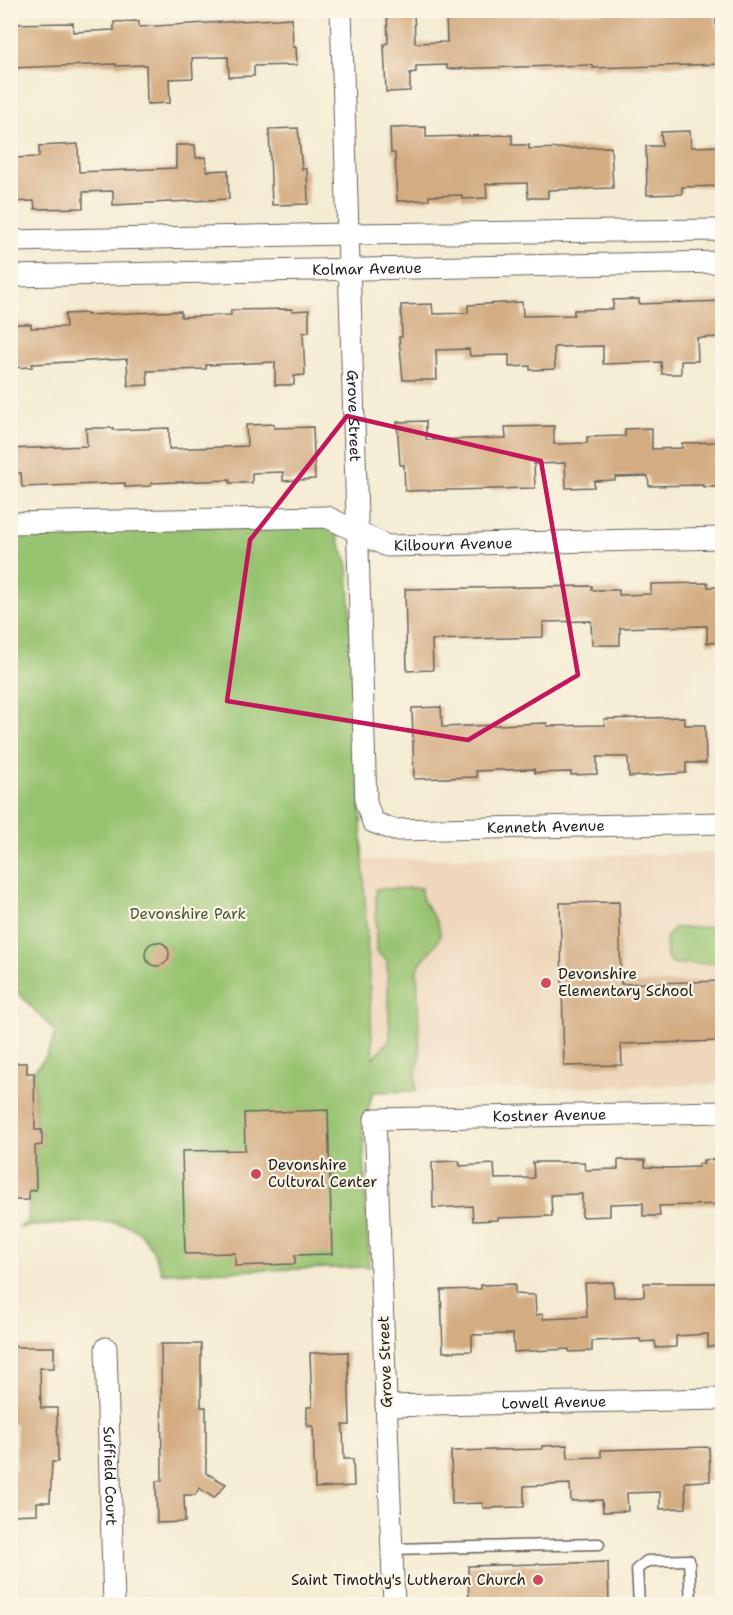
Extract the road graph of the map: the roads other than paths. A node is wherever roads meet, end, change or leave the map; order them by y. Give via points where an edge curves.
1 (341, 10) edge
2 (723, 230) edge
3 (347, 234) junction
4 (10, 241) edge
5 (723, 262) edge
6 (348, 268) junction
7 (10, 276) edge
8 (10, 523) edge
9 (356, 531) junction
10 (723, 538) edge
11 (373, 822) joint
12 (723, 823) edge
13 (723, 1112) edge
14 (375, 1119) joint
15 (106, 1348) dead end
16 (723, 1399) edge
17 (386, 1406) junction
18 (599, 1544) dead end
19 (392, 1549) junction
20 (114, 1605) edge
21 (394, 1605) edge
22 (639, 1605) edge
23 (691, 1605) edge

1 - 3 street, Grove Street
2 - 3 street
3 - 4 street
3 - 6 street, Grove Street
5 - 6 street, Kolmar Avenue
6 - 7 street, Kolmar Avenue
6 - 9 street, Grove Street
8 - 9 street, Kilbourn Avenue via 327,517
9 - 10 street, Kilbourn Avenue via 387,546
9 - 11 street, Grove Street via 366,803
11 - 12 street, Kenneth Avenue via 394,830
13 - 14 street, Kostner Avenue
14 - 17 street, Grove Street
15 - 20 street, Suffield Court
16 - 17 street, Lowell Avenue
17 - 19 street, Grove Street
18 - 19 lane
19 - 21 street, Grove Street
22 - 23 lane via 637,1569 647,1560 689,1560

